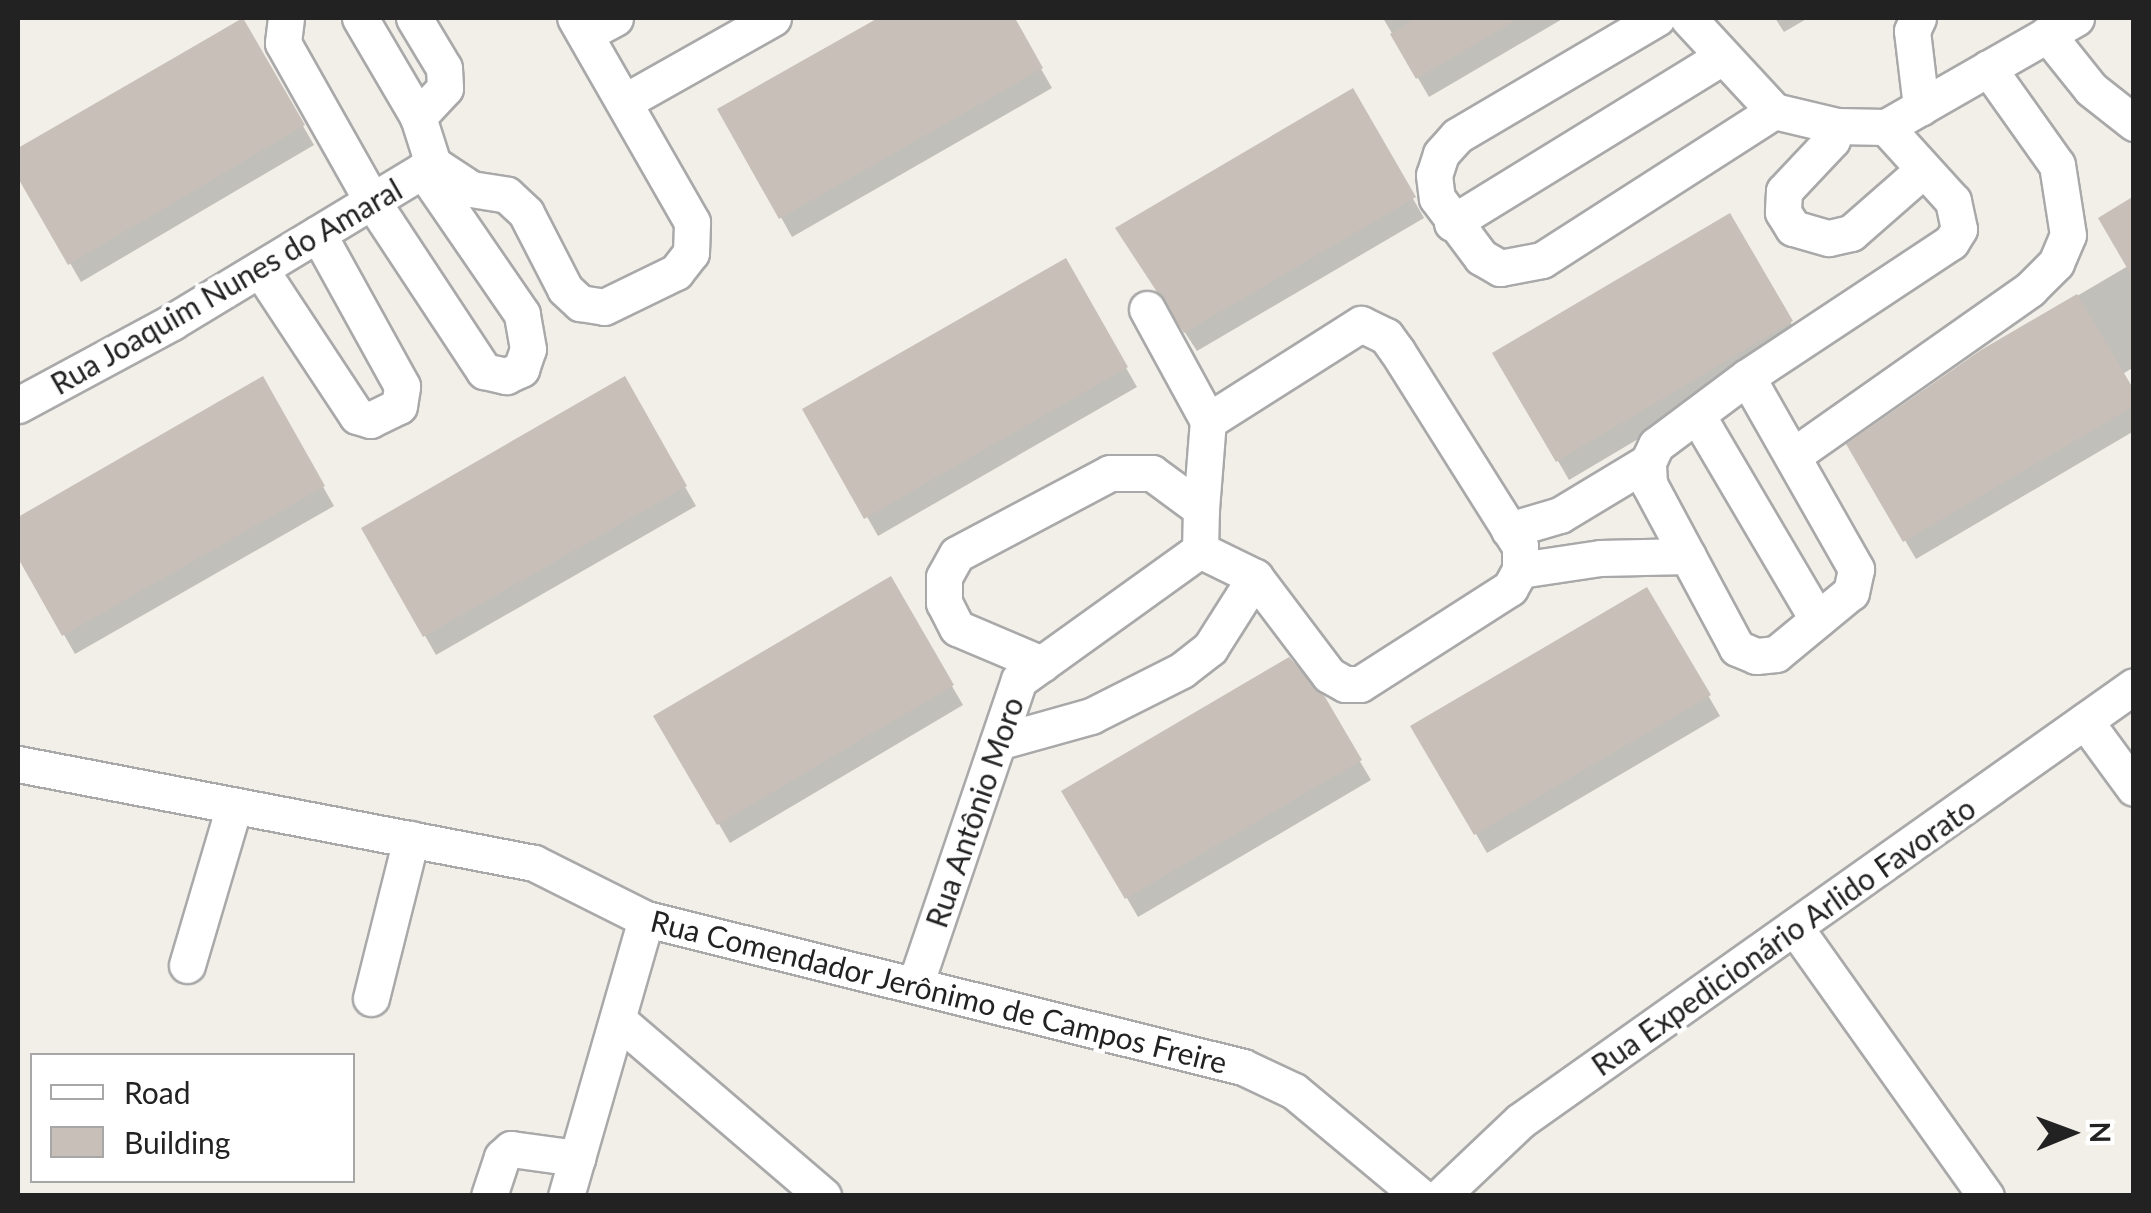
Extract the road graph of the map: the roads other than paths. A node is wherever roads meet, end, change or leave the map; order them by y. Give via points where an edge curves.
1 (286, 18) edge
2 (360, 18) edge
3 (414, 18) edge
4 (773, 18) edge
5 (1657, 18) edge
6 (1688, 18) edge
7 (1918, 18) edge
8 (592, 23) edge
9 (2061, 26) edge
10 (1719, 59) junction
11 (1988, 68) junction
12 (624, 102) junction
13 (1920, 107) junction
14 (1774, 112) junction
15 (418, 117) junction
16 (2134, 123) edge
17 (1836, 126) junction
18 (1886, 126) junction
19 (428, 167) junction
20 (1923, 170) junction
21 (372, 201) junction
22 (1452, 224) junction
23 (318, 234) junction
24 (260, 270) junction
25 (1147, 308) dead end
26 (1747, 377) junction
27 (18, 405) edge
28 (1697, 415) junction
29 (1208, 421) junction
30 (1794, 455) junction
31 (1648, 462) junction
32 (1201, 508) junction
33 (1510, 530) junction
34 (1200, 550) junction
35 (1688, 556) junction
36 (1520, 570) junction
37 (1255, 577) junction
38 (1817, 620) junction
39 (1042, 664) junction
40 (2134, 686) edge
41 (2086, 721) junction
42 (998, 742) junction
43 (18, 764) edge
44 (2134, 788) edge
45 (234, 806) junction
46 (411, 839) junction
47 (646, 920) junction
48 (1796, 930) junction
49 (187, 964) dead end
50 (915, 985) junction
51 (370, 998) dead end
52 (618, 1020) junction
53 (577, 1158) junction
54 (489, 1196) edge
55 (566, 1196) edge
56 (824, 1196) edge
57 (1420, 1196) edge
58 (1441, 1196) edge
59 (1986, 1196) edge

1 - 21 street via 283,43
2 - 15 street
3 - 15 street via 444,68 445,88
4 - 12 street
5 - 22 street via 1457,136 1434,175 1437,198
6 - 10 street
7 - 13 street via 1912,32
8 - 12 street
9 - 11 street
9 - 16 street via 2091,89
10 - 14 street
10 - 22 street
11 - 13 street
11 - 30 street via 2057,165 2068,235 2056,263 2030,289
12 - 19 street via 692,222 691,253 676,272 604,307 580,303 565,290 526,213 507,195 470,189
13 - 18 street
14 - 17 street
14 - 22 street via 1520,268 1500,268 1481,257
15 - 19 street
17 - 18 street
17 - 20 street via 1832,140 1784,190 1783,212 1793,228 1829,238 1851,233
18 - 20 street
19 - 21 street, Rua Joaquim Nunes do Amaral
19 - 21 street via 522,314 528,349 520,369 506,376 484,371
20 - 26 street via 1958,213 1951,242
21 - 23 street, Rua Joaquim Nunes do Amaral
23 - 24 street, Rua Joaquim Nunes do Amaral
23 - 24 street via 402,386 399,406 370,420 357,416
24 - 27 street, Rua Joaquim Nunes do Amaral
25 - 29 street
26 - 28 street
26 - 30 street
28 - 31 street via 1656,446
28 - 38 street
29 - 32 street
29 - 33 street via 1361,324 1386,336 1397,351
30 - 38 street via 1856,569 1851,592
31 - 33 street via 1560,515
31 - 35 street via 1650,484
32 - 34 street
32 - 39 street via 1152,473 1110,472 957,554 944,576 944,603 957,628
33 - 36 street via 1520,546
34 - 37 street
34 - 39 street, Rua Antônio Moro
35 - 36 street via 1600,558
35 - 38 street via 1737,648 1756,656 1776,654
36 - 37 street via 1510,588 1360,684 1329,675
37 - 42 street via 1210,648 1182,670 1091,716
39 - 42 street, Rua Antônio Moro via 1019,680
40 - 41 street, Rua Expedicionário Arlido Favorato
41 - 44 street
41 - 48 street, Rua Expedicionário Arlido Favorato
42 - 50 street, Rua Antônio Moro
43 - 45 street, Rua Comendador Jerônimo de Campos Freire
45 - 46 street, Rua Comendador Jerônimo de Campos Freire
45 - 49 street
46 - 47 street, Rua Comendador Jerônimo de Campos Freire via 534,863
46 - 51 street
47 - 50 street, Rua Comendador Jerônimo de Campos Freire
47 - 52 street
48 - 58 street, Rua Expedicionário Arlido Favorato via 1520,1121
48 - 59 street
50 - 57 street, Rua Comendador Jerônimo de Campos Freire via 1243,1066 1294,1092
52 - 53 street
52 - 56 street
53 - 54 street via 512,1149 502,1157
53 - 55 street

